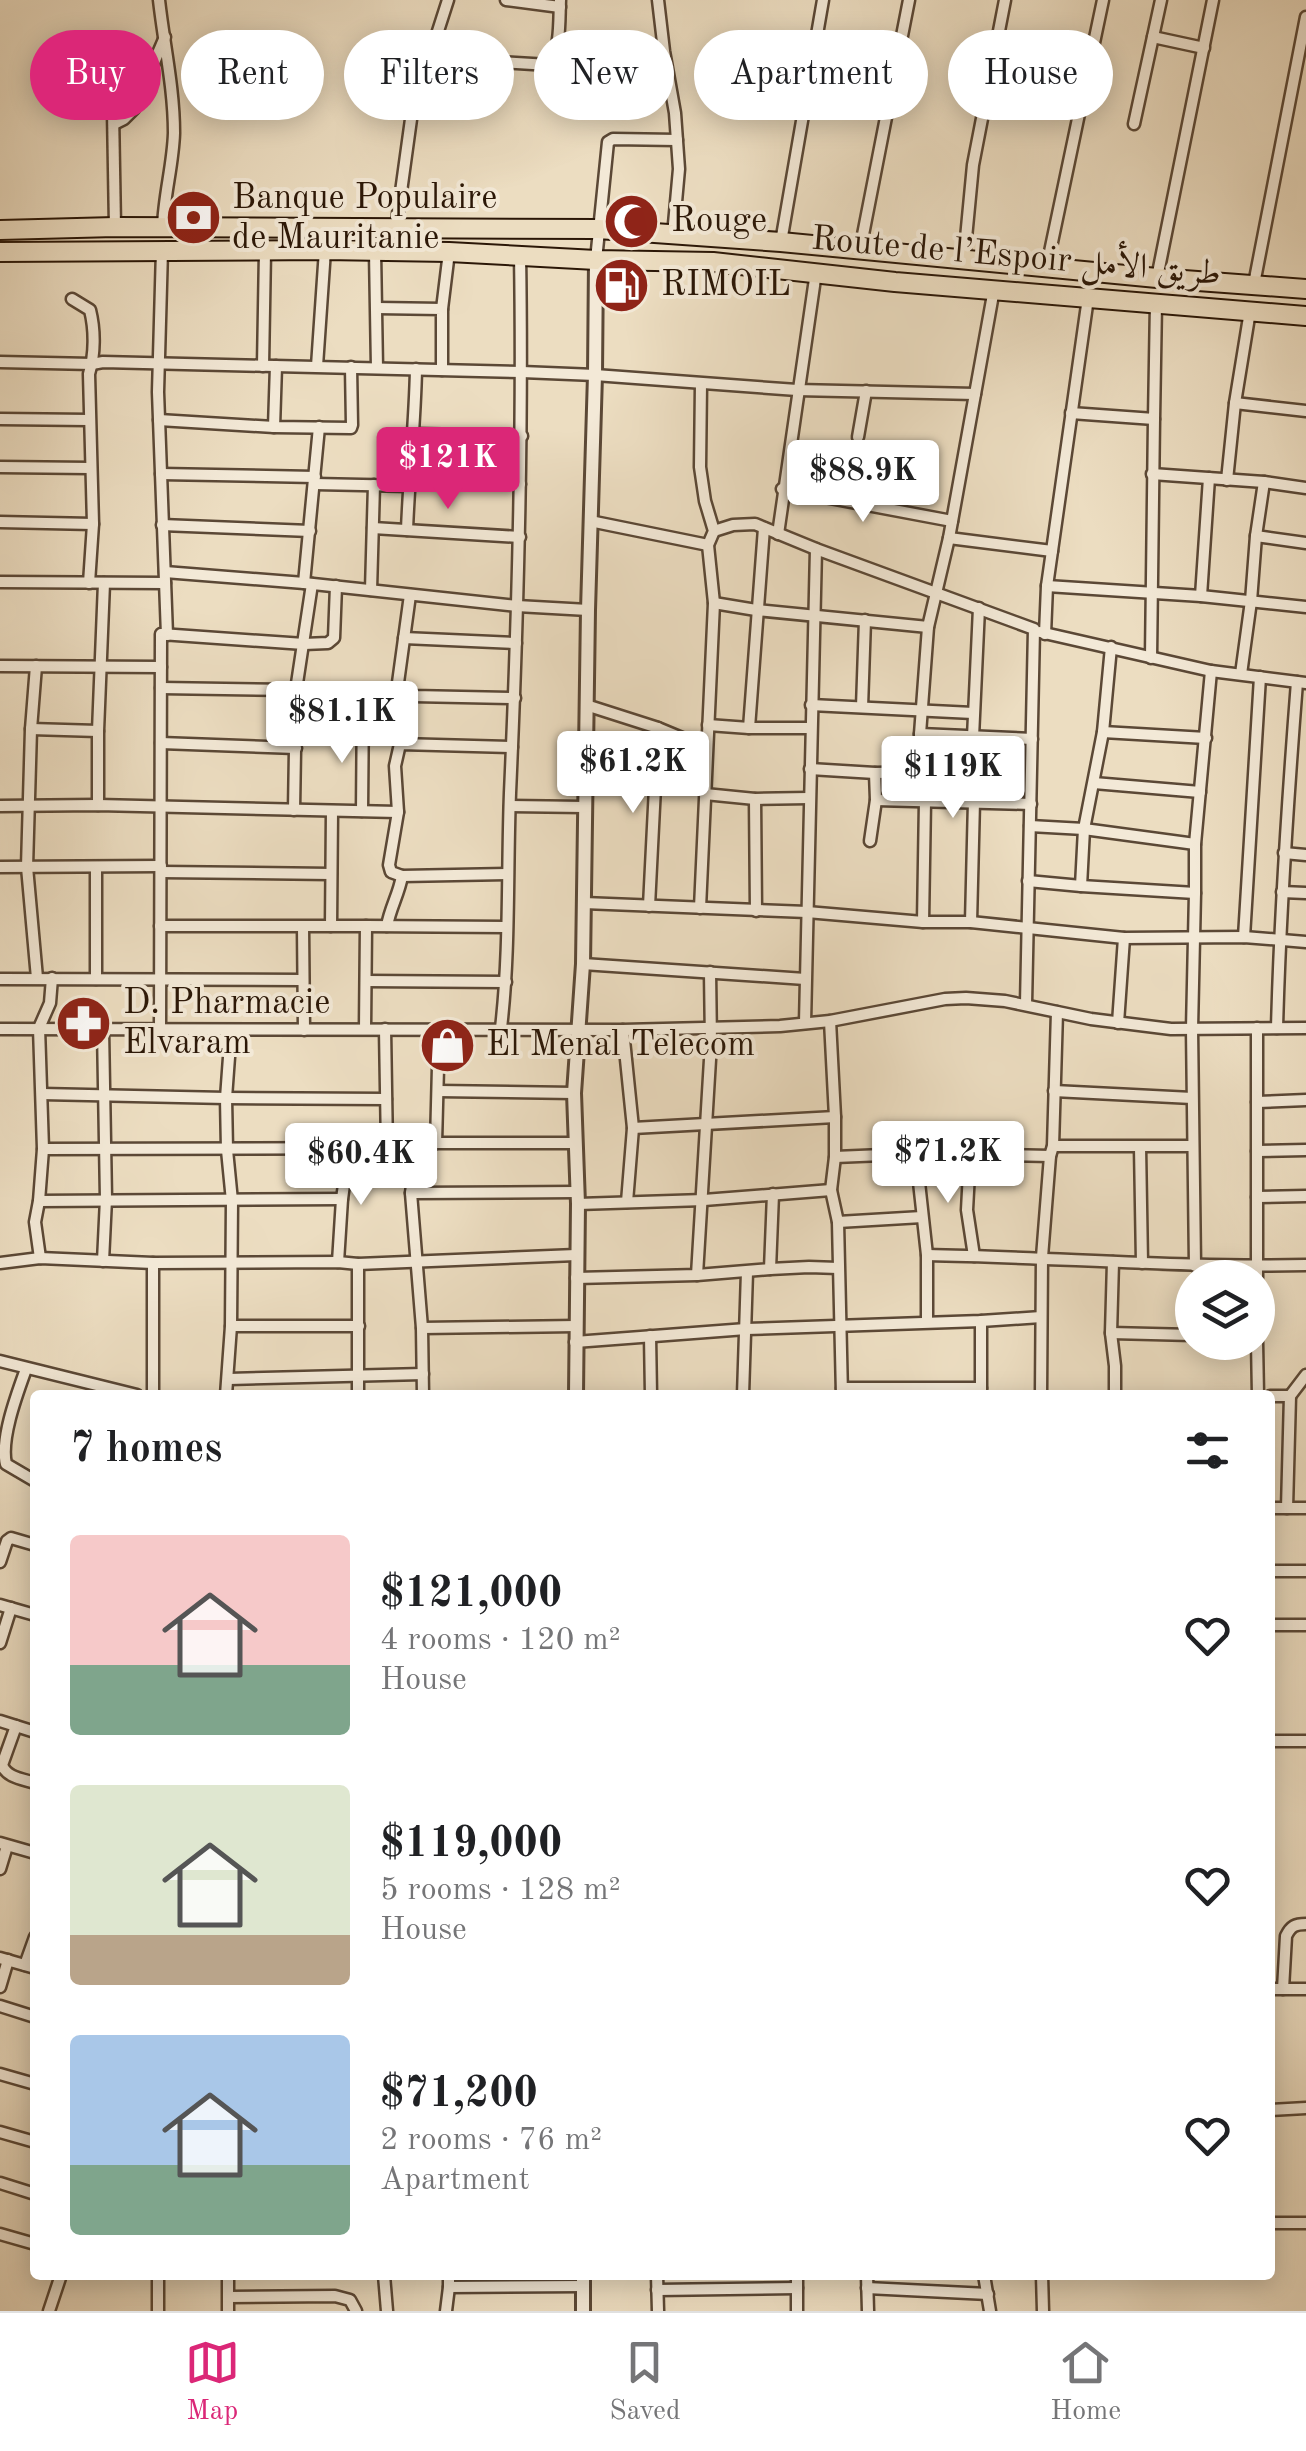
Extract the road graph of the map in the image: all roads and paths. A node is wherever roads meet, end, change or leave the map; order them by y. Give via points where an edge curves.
1 (159, 0) edge
2 (448, 0) edge
3 (506, 0) edge
4 (658, 0) edge
5 (824, 0) edge
6 (908, 0) edge
7 (1005, 0) edge
8 (1104, 0) edge
9 (1161, 0) edge
10 (1213, 0) edge
11 (560, 3) edge
12 (1306, 17) edge
13 (438, 30) edge
14 (165, 37) junction
15 (1153, 37) junction
16 (1204, 48) junction
17 (514, 63) edge
18 (114, 120) edge
19 (411, 120) edge
20 (114, 124) junction
21 (1134, 124) dead end
22 (677, 140) junction
23 (115, 227) junction
24 (163, 227) junction
25 (396, 228) junction
26 (598, 229) junction
27 (0, 230) edge
28 (673, 235) junction
29 (781, 242) junction
30 (162, 250) junction
31 (325, 250) junction
32 (860, 250) junction
33 (265, 251) junction
34 (0, 252) edge
35 (375, 252) junction
36 (449, 252) junction
37 (520, 255) junction
38 (964, 259) junction
39 (596, 260) junction
40 (1046, 266) junction
41 (816, 272) junction
42 (1156, 278) junction
43 (1254, 284) junction
44 (994, 289) junction
45 (1306, 289) edge
46 (1088, 296) junction
47 (72, 299) dead end
48 (1156, 303) junction
49 (377, 308) junction
50 (442, 309) junction
51 (1250, 311) junction
52 (1306, 316) edge
53 (0, 362) edge
54 (158, 362) junction
55 (92, 364) junction
56 (263, 366) junction
57 (276, 366) junction
58 (317, 366) junction
59 (350, 367) junction
60 (377, 368) junction
61 (416, 369) junction
62 (442, 370) junction
63 (522, 372) junction
64 (595, 375) junction
65 (701, 384) junction
66 (798, 390) junction
67 (866, 391) junction
68 (974, 394) junction
69 (1235, 402) junction
70 (1306, 411) edge
71 (1071, 413) junction
72 (0, 420) edge
73 (89, 420) junction
74 (159, 420) junction
75 (1154, 420) junction
76 (274, 427) junction
77 (320, 427) junction
78 (415, 434) junction
79 (522, 436) junction
80 (858, 437) dead end
81 (0, 467) edge
82 (90, 468) junction
83 (161, 474) junction
84 (1152, 474) junction
85 (1209, 478) junction
86 (314, 480) junction
87 (1228, 480) junction
88 (409, 482) junction
89 (1264, 482) junction
90 (520, 484) junction
91 (374, 485) junction
92 (1306, 488) edge
93 (782, 489) junction
94 (0, 522) edge
95 (590, 522) junction
96 (952, 522) junction
97 (93, 524) junction
98 (162, 525) junction
99 (373, 528) junction
100 (764, 528) junction
101 (407, 530) junction
102 (714, 531) junction
103 (310, 532) junction
104 (778, 534) junction
105 (1256, 536) junction
106 (520, 537) junction
107 (949, 538) junction
108 (1306, 543) edge
109 (708, 545) junction
110 (816, 549) junction
111 (1052, 551) junction
112 (165, 578) junction
113 (0, 582) edge
114 (89, 583) junction
115 (104, 583) junction
116 (308, 583) junction
117 (336, 586) junction
118 (1047, 586) junction
119 (371, 590) junction
120 (935, 592) junction
121 (1150, 593) junction
122 (410, 595) junction
123 (1202, 596) junction
124 (1251, 601) junction
125 (714, 603) junction
126 (517, 606) junction
127 (1306, 607) edge
128 (979, 608) junction
129 (588, 610) junction
130 (756, 610) junction
131 (814, 615) junction
132 (865, 620) junction
133 (928, 627) junction
134 (1040, 632) junction
135 (167, 635) junction
136 (404, 638) junction
137 (516, 643) junction
138 (304, 644) junction
139 (1110, 647) junction
140 (1151, 658) junction
141 (0, 666) edge
142 (36, 666) junction
143 (102, 666) junction
144 (161, 666) junction
145 (1211, 671) junction
146 (1241, 674) junction
147 (1260, 677) junction
148 (1301, 682) edge
149 (161, 688) junction
150 (296, 690) junction
151 (397, 690) junction
152 (514, 698) junction
153 (586, 705) junction
154 (811, 705) junction
155 (862, 707) junction
156 (921, 711) junction
157 (973, 713) junction
158 (708, 725) junction
159 (658, 728) junction
160 (749, 728) junction
161 (810, 728) junction
162 (30, 729) junction
163 (98, 731) junction
164 (1103, 732) junction
165 (920, 734) junction
166 (973, 737) junction
167 (1206, 738) junction
168 (1032, 739) junction
169 (161, 743) junction
170 (512, 747) junction
171 (296, 748) junction
172 (706, 748) junction
173 (1291, 765) junction
174 (1306, 766) edge
175 (810, 769) junction
176 (875, 772) junction
177 (921, 772) junction
178 (1094, 783) junction
179 (1200, 792) junction
180 (705, 794) junction
181 (809, 798) junction
182 (754, 799) junction
183 (876, 800) junction
184 (925, 801) junction
185 (974, 801) junction
186 (1030, 804) junction
187 (1289, 804) junction
188 (1306, 804) edge
189 (29, 805) junction
190 (98, 805) junction
191 (0, 806) edge
192 (510, 806) junction
193 (160, 807) junction
194 (584, 807) junction
195 (294, 810) junction
196 (332, 810) junction
197 (362, 811) junction
198 (398, 812) junction
199 (1030, 826) junction
200 (1084, 829) junction
201 (870, 841) dead end
202 (1195, 844) junction
203 (1284, 853) junction
204 (1306, 855) edge
205 (27, 867) junction
206 (96, 867) junction
207 (0, 868) edge
208 (160, 869) junction
209 (332, 874) junction
210 (507, 874) junction
211 (402, 876) junction
212 (1028, 880) junction
213 (1081, 886) junction
214 (1282, 892) junction
215 (1194, 893) junction
216 (1306, 893) edge
217 (584, 902) junction
218 (648, 906) junction
219 (700, 908) junction
220 (756, 912) junction
221 (808, 912) junction
222 (923, 922) junction
223 (971, 922) junction
224 (160, 926) junction
225 (331, 926) junction
226 (366, 926) junction
227 (387, 926) junction
228 (304, 927) junction
229 (506, 927) junction
230 (1028, 928) junction
231 (1124, 938) junction
232 (1194, 938) junction
233 (1244, 938) junction
234 (1279, 940) junction
235 (1306, 942) edge
236 (583, 964) junction
237 (710, 972) junction
238 (38, 978) junction
239 (52, 978) junction
240 (0, 979) edge
241 (96, 979) junction
242 (806, 979) junction
243 (302, 980) junction
244 (160, 981) junction
245 (366, 981) junction
246 (506, 982) junction
247 (1026, 1004) junction
248 (1056, 1012) junction
249 (830, 1021) junction
250 (804, 1023) junction
251 (1118, 1023) junction
252 (39, 1028) junction
253 (103, 1028) junction
254 (439, 1028) junction
255 (501, 1028) junction
256 (710, 1028) junction
257 (1257, 1028) junction
258 (1277, 1028) junction
259 (1306, 1028) edge
260 (160, 1029) junction
261 (365, 1029) junction
262 (385, 1029) junction
263 (1192, 1029) junction
264 (0, 1030) edge
265 (231, 1030) junction
266 (304, 1030) junction
267 (578, 1030) junction
268 (624, 1030) junction
269 (438, 1091) junction
270 (1054, 1091) junction
271 (574, 1093) junction
272 (42, 1094) junction
273 (104, 1094) junction
274 (226, 1098) junction
275 (1192, 1098) junction
276 (386, 1099) junction
277 (1306, 1100) edge
278 (1257, 1102) junction
279 (835, 1117) junction
280 (706, 1124) junction
281 (633, 1128) junction
282 (575, 1142) junction
283 (436, 1143) junction
284 (1192, 1146) junction
285 (1140, 1147) junction
286 (417, 1148) junction
287 (44, 1149) junction
288 (387, 1149) junction
289 (104, 1150) junction
290 (228, 1150) junction
291 (349, 1150) junction
292 (1306, 1150) edge
293 (1051, 1151) junction
294 (1257, 1151) junction
295 (930, 1153) junction
296 (970, 1154) junction
297 (835, 1157) junction
298 (831, 1190) junction
299 (411, 1193) junction
300 (773, 1194) junction
301 (1306, 1196) edge
302 (577, 1198) junction
303 (1256, 1198) junction
304 (106, 1199) junction
305 (342, 1199) junction
306 (704, 1200) junction
307 (39, 1201) junction
308 (232, 1201) junction
309 (627, 1202) junction
310 (922, 1217) junction
311 (838, 1222) junction
312 (576, 1254) junction
313 (927, 1255) junction
314 (974, 1256) junction
315 (1042, 1257) junction
316 (40, 1258) junction
317 (1195, 1260) edge
318 (1257, 1260) edge
319 (103, 1261) junction
320 (232, 1262) junction
321 (338, 1262) junction
322 (416, 1262) junction
323 (1113, 1262) junction
324 (0, 1263) edge
325 (153, 1263) junction
326 (1142, 1263) junction
327 (358, 1264) junction
328 (1175, 1265) edge
329 (1306, 1265) edge
330 (838, 1268) junction
331 (1275, 1269) edge
332 (770, 1270) junction
333 (746, 1272) junction
334 (698, 1275) junction
335 (576, 1278) junction
336 (1042, 1317) junction
337 (928, 1322) junction
338 (980, 1322) junction
339 (231, 1326) junction
340 (359, 1326) junction
341 (576, 1326) junction
342 (840, 1326) junction
343 (422, 1328) junction
344 (746, 1329) junction
345 (1111, 1333) junction
346 (1175, 1335) edge
347 (650, 1336) junction
348 (575, 1342) junction
349 (1257, 1360) edge
350 (0, 1361) edge
351 (26, 1369) junction
352 (359, 1374) junction
353 (422, 1374) junction
354 (1306, 1375) edge
355 (229, 1378) junction
356 (87, 1382) junction
357 (85, 1390) edge
358 (117, 1390) edge
359 (153, 1390) edge
360 (227, 1390) edge
361 (358, 1390) edge
362 (422, 1390) edge
363 (576, 1390) edge
364 (651, 1390) edge
365 (743, 1390) edge
366 (842, 1390) edge
367 (981, 1390) edge
368 (1040, 1390) edge
369 (1115, 1390) edge
370 (1258, 1390) edge
371 (1275, 1396) edge
372 (1290, 1396) junction
373 (30, 1478) edge
374 (1275, 1508) edge
375 (1287, 1508) junction
376 (1306, 1508) edge
377 (30, 1543) edge
378 (0, 1562) edge
379 (1275, 1571) edge
380 (1306, 1571) edge
381 (6, 1606) edge
382 (30, 1613) edge
383 (1275, 1625) edge
384 (1306, 1625) edge
385 (0, 1643) edge
386 (0, 1721) edge
387 (16, 1726) junction
388 (30, 1730) edge
389 (1275, 1741) edge
390 (1306, 1741) edge
391 (1, 1766) edge
392 (30, 1781) edge
393 (4, 1844) edge
394 (30, 1852) edge
395 (0, 1868) edge
396 (1306, 1924) edge
397 (4, 1959) edge
398 (30, 1966) edge
399 (0, 1987) edge
400 (1275, 1989) edge
401 (1283, 1989) junction
402 (1306, 1989) edge
403 (0, 2006) edge
404 (30, 2015) edge
405 (1, 2077) edge
406 (30, 2083) edge
407 (1306, 2108) edge
408 (1275, 2110) edge
409 (0, 2132) edge
410 (30, 2141) edge
411 (0, 2184) edge
412 (30, 2193) edge
413 (1275, 2223) edge
414 (1306, 2223) edge
415 (0, 2234) edge
416 (30, 2243) edge
417 (59, 2280) edge
418 (158, 2280) edge
419 (228, 2280) edge
420 (384, 2280) edge
421 (656, 2280) edge
422 (797, 2280) edge
423 (866, 2280) edge
424 (985, 2280) edge
425 (1042, 2280) edge
426 (449, 2281) edge
427 (583, 2281) edge
428 (797, 2288) junction
429 (867, 2288) junction
430 (657, 2290) junction
431 (988, 2294) junction
432 (229, 2297) junction
433 (50, 2311) edge
434 (158, 2311) edge
435 (228, 2311) edge
436 (356, 2311) edge
437 (387, 2311) edge
438 (446, 2311) edge
439 (583, 2311) edge
440 (658, 2311) edge
441 (797, 2311) edge
442 (868, 2311) edge
443 (990, 2311) edge
444 (1043, 2311) edge

1 - 14 street
2 - 13 street
3 - 11 street
4 - 22 street
5 - 29 street
6 - 32 street
7 - 38 street via 973,165
8 - 40 street
9 - 15 street
10 - 16 street
11 - 17 street via 554,62
12 - 43 street
14 - 20 street via 134,109
14 - 24 street via 174,133
15 - 16 street
15 - 21 street
16 - 42 street
18 - 20 street
19 - 25 street
20 - 23 street
22 - 26 street via 608,142
22 - 28 street
23 - 24 highway, Route de l’Espoir طريق الأمل
23 - 27 highway, Route de l’Espoir طريق الأمل
24 - 25 highway, Route de l’Espoir طريق الأمل
25 - 26 highway, Route de l’Espoir طريق الأمل
26 - 28 highway, Route de l’Espoir طريق الأمل
26 - 39 street
28 - 29 highway, Route de l’Espoir طريق الأمل
29 - 32 highway, Route de l’Espoir طريق الأمل
30 - 33 highway, Route de l’Espoir طريق الأمل
30 - 34 highway, Route de l’Espoir طريق الأمل
30 - 54 street
31 - 33 highway, Route de l’Espoir طريق الأمل
31 - 35 highway, Route de l’Espoir طريق الأمل
31 - 58 street
32 - 38 highway, Route de l’Espoir طريق الأمل
33 - 56 street
35 - 36 highway, Route de l’Espoir طريق الأمل
35 - 49 street
36 - 37 highway, Route de l’Espoir طريق الأمل
36 - 50 street
37 - 39 highway, Route de l’Espoir طريق الأمل
37 - 63 street
38 - 40 highway, Route de l’Espoir طريق الأمل
39 - 41 highway, Route de l’Espoir طريق الأمل
39 - 64 street
40 - 42 highway, Route de l’Espoir طريق الأمل
41 - 44 highway, Route de l’Espoir طريق الأمل
41 - 66 street
42 - 43 highway, Route de l’Espoir طريق الأمل
43 - 45 highway, Route de l’Espoir طريق الأمل
44 - 46 highway, Route de l’Espoir طريق الأمل
44 - 68 street
46 - 48 highway, Route de l’Espoir طريق الأمل
46 - 71 street
47 - 55 street via 90,310
48 - 51 highway, Route de l’Espoir طريق الأمل
48 - 75 street
49 - 50 street
49 - 60 street
50 - 62 street
51 - 52 highway, Route de l’Espoir طريق الأمل
51 - 69 street
53 - 55 street
54 - 55 street
54 - 56 street
54 - 74 street
55 - 73 street
56 - 57 street
57 - 58 street
57 - 76 street
58 - 59 street
59 - 60 street
59 - 77 street via 352,426
60 - 61 street
61 - 62 street
61 - 78 street
62 - 63 street
63 - 64 street
63 - 79 street
64 - 65 street
64 - 95 street
65 - 66 street
65 - 102 street via 700,467
66 - 67 street
66 - 93 street
67 - 68 street
67 - 80 street
68 - 96 street
69 - 70 street
69 - 87 street
71 - 75 street
71 - 111 street
72 - 73 street
73 - 82 street
74 - 76 street
74 - 83 street
75 - 84 street
76 - 77 street
77 - 86 street
78 - 79 street
78 - 88 street
79 - 90 street
81 - 82 street
82 - 97 street
83 - 86 street
83 - 98 street
84 - 85 street
84 - 121 street
85 - 87 street
85 - 123 street
86 - 91 street
86 - 103 street
87 - 89 street
88 - 90 street
88 - 91 street
88 - 101 street
89 - 92 street
89 - 105 street
90 - 106 street
91 - 99 street
93 - 96 street
93 - 104 street
94 - 97 street
95 - 109 street
95 - 129 street
96 - 107 street
97 - 114 street
98 - 103 street
98 - 112 street
99 - 101 street
99 - 119 street
100 - 102 street via 744,524
100 - 104 street
100 - 130 street
101 - 106 street
102 - 109 street
103 - 116 street
104 - 110 street
105 - 108 street
105 - 124 street
106 - 126 street
107 - 111 street
107 - 120 street
109 - 125 street
110 - 120 street
110 - 131 street
111 - 118 street
112 - 115 street
112 - 116 street
112 - 135 street
113 - 114 street
114 - 115 street
115 - 143 street
116 - 117 street
116 - 138 street
117 - 119 street
117 - 138 street via 332,640
118 - 121 street
118 - 134 street
119 - 122 street
120 - 128 street
120 - 133 street
121 - 123 street
121 - 140 street
122 - 126 street
122 - 136 street
123 - 124 street
124 - 127 street
124 - 146 street
125 - 130 street
125 - 158 street
126 - 129 street
126 - 137 street
128 - 134 street
128 - 157 street
129 - 153 street
130 - 131 street
130 - 160 street
131 - 132 street
131 - 154 street
132 - 133 street
132 - 155 street
133 - 156 street
134 - 139 street
134 - 168 street
135 - 138 street
135 - 144 street via 161,634
136 - 137 street
136 - 151 street
137 - 152 street
138 - 150 street
139 - 140 street
139 - 164 street
140 - 145 street
141 - 142 street
142 - 143 street
142 - 162 street
143 - 144 street
143 - 163 street
144 - 149 street
145 - 146 street
145 - 167 street
146 - 147 street
147 - 148 street
147 - 233 street
148 - 173 street
149 - 150 street
149 - 169 street
150 - 171 street
151 - 152 street
151 - 197 street via 363,699
152 - 170 street
153 - 159 street
153 - 194 street
154 - 155 street
154 - 161 street
155 - 156 street
156 - 157 street
156 - 165 street
157 - 166 street
158 - 160 street
158 - 172 street
159 - 172 street
159 - 218 street
160 - 161 street
161 - 175 street
162 - 163 street
162 - 189 street
163 - 190 street
164 - 167 street
164 - 178 street
165 - 166 street
165 - 177 street
166 - 168 street
167 - 179 street
168 - 186 street
169 - 171 street
169 - 193 street
170 - 192 street
170 - 198 street via 400,744
171 - 195 street
172 - 180 street
173 - 174 street
173 - 187 street
175 - 176 street
175 - 181 street
176 - 177 street
176 - 183 street
177 - 184 street
178 - 179 street
178 - 200 street
179 - 202 street
180 - 182 street
180 - 219 street
181 - 182 street
181 - 221 street
182 - 220 street
183 - 184 street
183 - 201 street
184 - 185 street
184 - 222 street
185 - 186 street
185 - 223 street
186 - 199 street
187 - 188 street
187 - 203 street
189 - 190 street
189 - 191 street
189 - 205 street
190 - 193 street
192 - 194 street
192 - 210 street
193 - 195 street
193 - 208 street
194 - 217 street
195 - 196 street
196 - 197 street
196 - 209 street
197 - 198 street
198 - 211 street via 388,865
199 - 200 street
199 - 212 street
200 - 202 street
200 - 213 street
202 - 215 street
203 - 204 street
203 - 214 street
205 - 206 street
205 - 207 street
205 - 238 street
206 - 208 street
206 - 241 street
208 - 209 street
208 - 224 street
209 - 225 street
210 - 211 street
210 - 229 street
211 - 227 street
212 - 213 street
212 - 230 street
213 - 215 street
214 - 216 street
214 - 234 street
215 - 232 street
217 - 218 street
217 - 236 street
218 - 219 street
219 - 220 street
220 - 221 street
221 - 222 street
221 - 242 street
222 - 223 street
223 - 230 street
224 - 228 street
224 - 244 street
225 - 226 street
225 - 228 street
226 - 227 street
226 - 245 street
227 - 229 street
228 - 243 street
229 - 246 street
230 - 231 street
230 - 247 street
231 - 232 street
231 - 251 street
232 - 233 street
232 - 263 street
233 - 234 street
234 - 235 street
234 - 258 street
236 - 237 street
236 - 267 street
237 - 242 street
237 - 256 street
238 - 239 street
238 - 240 street
239 - 241 street
239 - 252 street
241 - 244 street
242 - 250 street
243 - 244 street
243 - 266 street
244 - 260 street
245 - 246 street
245 - 261 street
246 - 255 street
247 - 248 street
247 - 249 street via 945,999
248 - 251 street
248 - 270 street
249 - 250 street
249 - 279 street
250 - 256 street
251 - 263 street
252 - 253 street
252 - 264 street
252 - 272 street
253 - 260 street
253 - 273 street
254 - 255 street
254 - 262 street
254 - 269 street
255 - 267 street
256 - 268 street
256 - 280 street
257 - 258 street
257 - 263 street
257 - 278 street
258 - 259 street
260 - 265 street
261 - 262 street
261 - 266 street
262 - 276 street
263 - 275 street
265 - 266 street
265 - 274 street
267 - 268 street
267 - 271 street
268 - 281 street
269 - 271 street
269 - 283 street
270 - 275 street
270 - 293 street
271 - 282 street
272 - 273 street
272 - 287 street
273 - 274 street
273 - 289 street
274 - 276 street
274 - 290 street
275 - 284 street
276 - 288 street
277 - 278 street
278 - 294 street
279 - 280 street
279 - 297 street
280 - 281 street
280 - 306 street
281 - 309 street
282 - 283 street
282 - 302 street
283 - 286 street
284 - 285 street
284 - 317 street
285 - 293 street
285 - 326 street
286 - 288 street
286 - 299 street
287 - 289 street
287 - 307 street
288 - 291 street
289 - 290 street
289 - 304 street
290 - 291 street
290 - 308 street
291 - 305 street
292 - 294 street
293 - 296 street
293 - 315 street
294 - 303 street
295 - 296 street
295 - 297 street
295 - 310 street via 918,1173
296 - 314 street
297 - 298 street
298 - 300 street
298 - 311 street
299 - 302 street
299 - 322 street
300 - 306 street
300 - 332 street
301 - 303 street
302 - 309 street
302 - 312 street
303 - 318 street
304 - 307 street
304 - 308 street
304 - 319 street
305 - 308 street
305 - 321 street
306 - 309 street
306 - 334 street
307 - 316 street
308 - 320 street
310 - 311 street
310 - 313 street
311 - 330 street
312 - 322 street
312 - 335 street
313 - 314 street
313 - 337 street
314 - 315 street
315 - 323 street
315 - 336 street
316 - 319 street
316 - 324 street
319 - 325 street
320 - 321 street
320 - 325 street
320 - 339 street
321 - 327 street
322 - 327 street
322 - 343 street
323 - 326 street
323 - 345 street
325 - 359 street
326 - 328 street
327 - 340 street
329 - 331 street
330 - 332 street
330 - 342 street
332 - 333 street
333 - 334 street
333 - 344 street
334 - 335 street
335 - 341 street
336 - 338 street
336 - 368 street
337 - 338 street
337 - 342 street
338 - 367 street
339 - 340 street
339 - 355 street
340 - 352 street
341 - 343 street
341 - 348 street
342 - 344 street
342 - 366 street
343 - 353 street
344 - 347 street
344 - 365 street
345 - 346 street
345 - 369 street
347 - 348 street
347 - 364 street
348 - 363 street
349 - 370 street
350 - 351 street
351 - 356 street
351 - 373 street via 2,1451 6,1464
352 - 353 street
352 - 355 street
352 - 361 street
353 - 362 street
354 - 372 street
355 - 360 street
356 - 357 street
356 - 358 street
371 - 372 street
372 - 375 street
374 - 375 street
375 - 376 street
377 - 378 street via 6,1541
379 - 380 street
381 - 382 street
381 - 385 street
383 - 384 street
386 - 387 street
387 - 388 street
387 - 391 street
389 - 390 street
391 - 392 street
393 - 394 street
393 - 395 street
396 - 401 street via 1296,1924 1286,1936
397 - 398 street
397 - 399 street
400 - 401 street
401 - 402 street
403 - 404 street
405 - 406 street
407 - 408 street
409 - 410 street
411 - 412 street
413 - 414 street
415 - 416 street
417 - 433 street
418 - 434 street
419 - 432 street
420 - 437 street
421 - 430 street
422 - 428 street
423 - 429 street
424 - 431 street
425 - 444 street
426 - 427 street
426 - 438 street
427 - 439 street
428 - 430 street
428 - 441 street
429 - 431 street
429 - 442 street
430 - 440 street
431 - 443 street
432 - 435 street
432 - 436 street via 336,2296 350,2300

